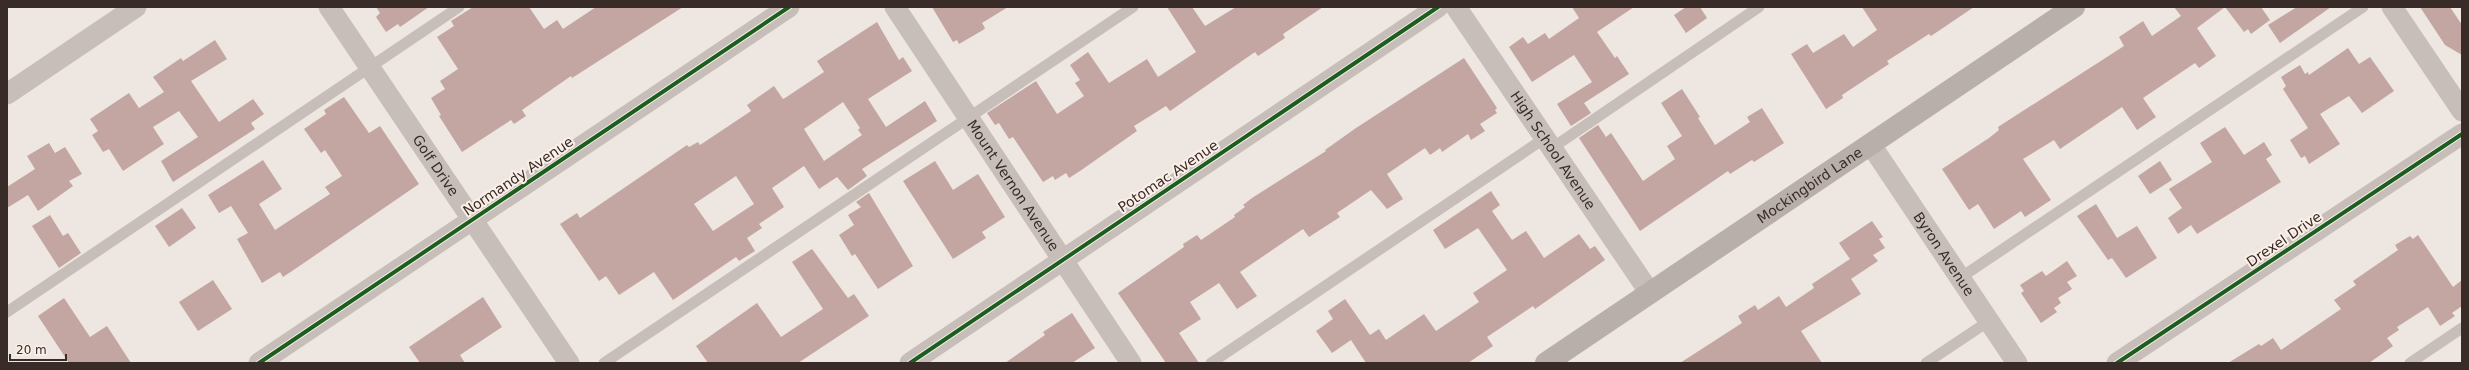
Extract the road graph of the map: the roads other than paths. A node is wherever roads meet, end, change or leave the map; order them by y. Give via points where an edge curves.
1 (136, 7) edge
2 (329, 7) edge
3 (459, 7) edge
4 (789, 7) edge
5 (895, 7) edge
6 (1133, 7) edge
7 (1438, 7) edge
8 (1759, 7) edge
9 (2074, 7) edge
10 (2363, 7) edge
11 (2392, 7) edge
12 (1461, 9) edge
13 (369, 68) junction
14 (7, 94) edge
15 (2462, 111) edge
16 (968, 118) junction
17 (2462, 134) edge
18 (1548, 143) junction
19 (1871, 145) junction
20 (473, 219) junction
21 (1063, 260) junction
22 (1960, 278) junction
23 (1650, 293) junction
24 (7, 312) edge
25 (1989, 321) junction
26 (2462, 328) edge
27 (259, 363) edge
28 (569, 363) edge
29 (604, 363) edge
30 (910, 363) edge
31 (1132, 363) edge
32 (1211, 363) edge
33 (1546, 363) edge
34 (1926, 363) edge
35 (2017, 363) edge
36 (2117, 363) edge
37 (2410, 363) edge

1 - 14 street
2 - 13 street, Golf Drive
3 - 13 lane
4 - 20 street, Normandy Avenue
5 - 16 street, Mount Vernon Avenue
6 - 16 lane
7 - 21 street, Potomac Avenue
8 - 18 lane
9 - 19 main road, Mockingbird Lane
10 - 22 lane
11 - 15 street
12 - 18 street, High School Avenue
13 - 20 street, Golf Drive
13 - 24 lane
16 - 21 street, Mount Vernon Avenue
16 - 29 lane
17 - 36 street, Drexel Drive
18 - 23 street, High School Avenue
18 - 32 lane
19 - 22 street, Byron Avenue
19 - 23 main road, Mockingbird Lane
20 - 27 street, Normandy Avenue
20 - 28 street, Golf Drive
21 - 30 street, Potomac Avenue
21 - 31 street, Mount Vernon Avenue
22 - 25 street, Byron Avenue
23 - 33 main road, Mockingbird Lane
25 - 34 lane
25 - 35 street, Byron Avenue
26 - 37 lane

